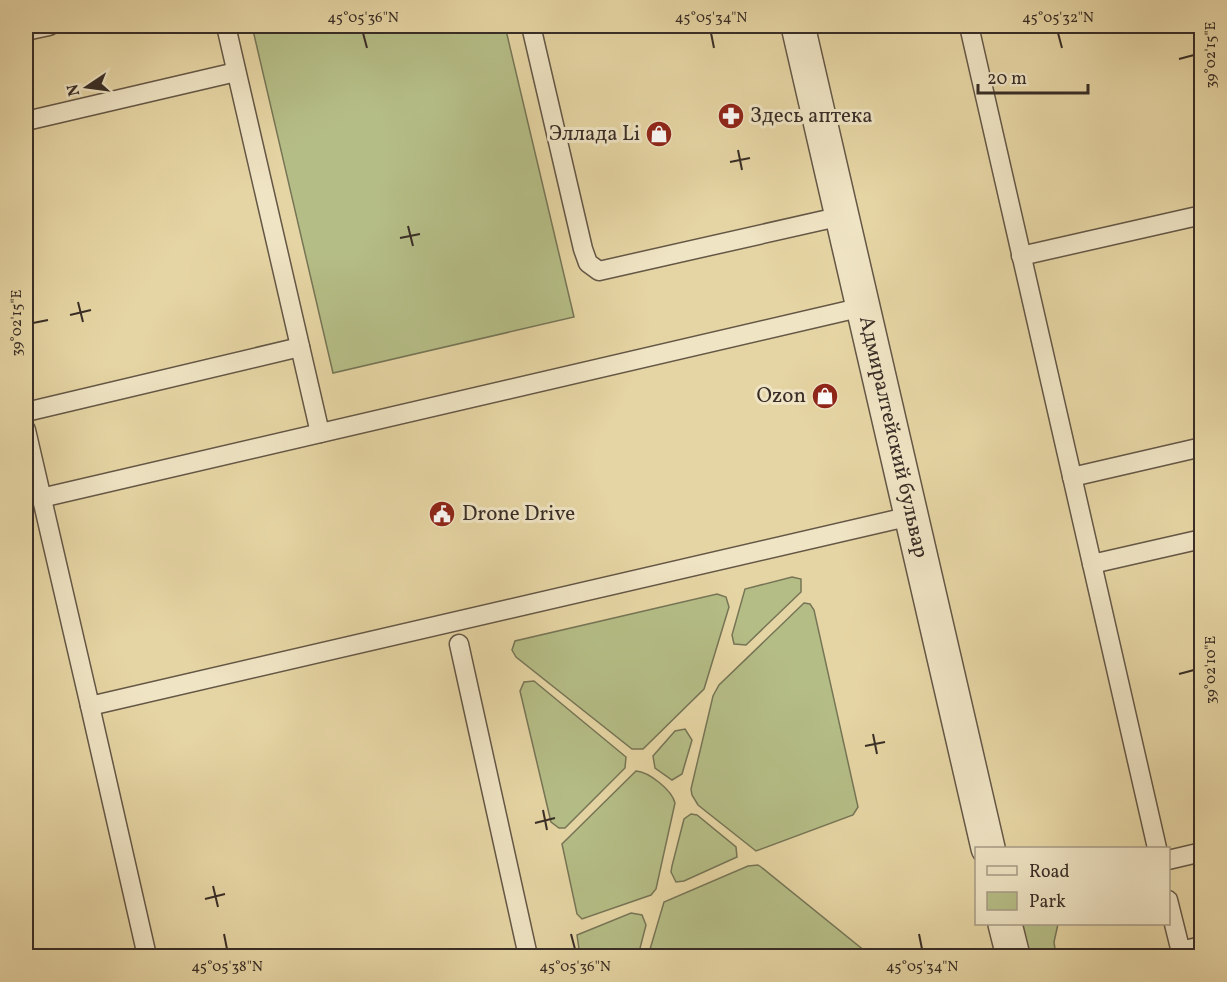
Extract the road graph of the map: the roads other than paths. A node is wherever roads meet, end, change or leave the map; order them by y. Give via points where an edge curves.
1 (49, 26) edge
2 (225, 26) edge
3 (531, 26) edge
4 (798, 26) edge
5 (969, 26) edge
6 (26, 31) edge
7 (236, 72) junction
8 (26, 121) edge
9 (1202, 215) edge
10 (842, 216) junction
11 (1021, 256) junction
12 (863, 307) junction
13 (300, 347) junction
14 (26, 412) edge
15 (26, 430) edge
16 (320, 433) junction
17 (1202, 447) edge
18 (1072, 477) junction
19 (41, 498) junction
20 (911, 516) junction
21 (1202, 539) edge
22 (1092, 564) junction
23 (459, 644) dead end
24 (90, 706) junction
25 (988, 847) edge
26 (1157, 847) edge
27 (1202, 852) edge
28 (1170, 860) edge
29 (1170, 908) edge
30 (1005, 925) edge
31 (1202, 946) edge
32 (1181, 954) edge
33 (147, 957) edge
34 (528, 957) edge
35 (1013, 957) edge

1 - 6 lane
2 - 7 lane
3 - 10 lane via 583,249 588,263 598,271
4 - 10 street, Адмиралтейский бульвар
5 - 11 lane
7 - 8 lane
7 - 13 lane
9 - 11 lane
10 - 12 street, Адмиралтейский бульвар
11 - 18 lane
12 - 16 lane
12 - 20 street, Адмиралтейский бульвар
13 - 14 lane
13 - 16 lane
15 - 19 lane
16 - 19 lane
17 - 18 lane
18 - 22 lane
19 - 24 lane
20 - 24 lane
20 - 25 street, Адмиралтейский бульвар
21 - 22 lane
22 - 26 lane
23 - 34 lane
24 - 33 lane
27 - 28 lane
29 - 32 lane
30 - 35 street
31 - 32 lane

